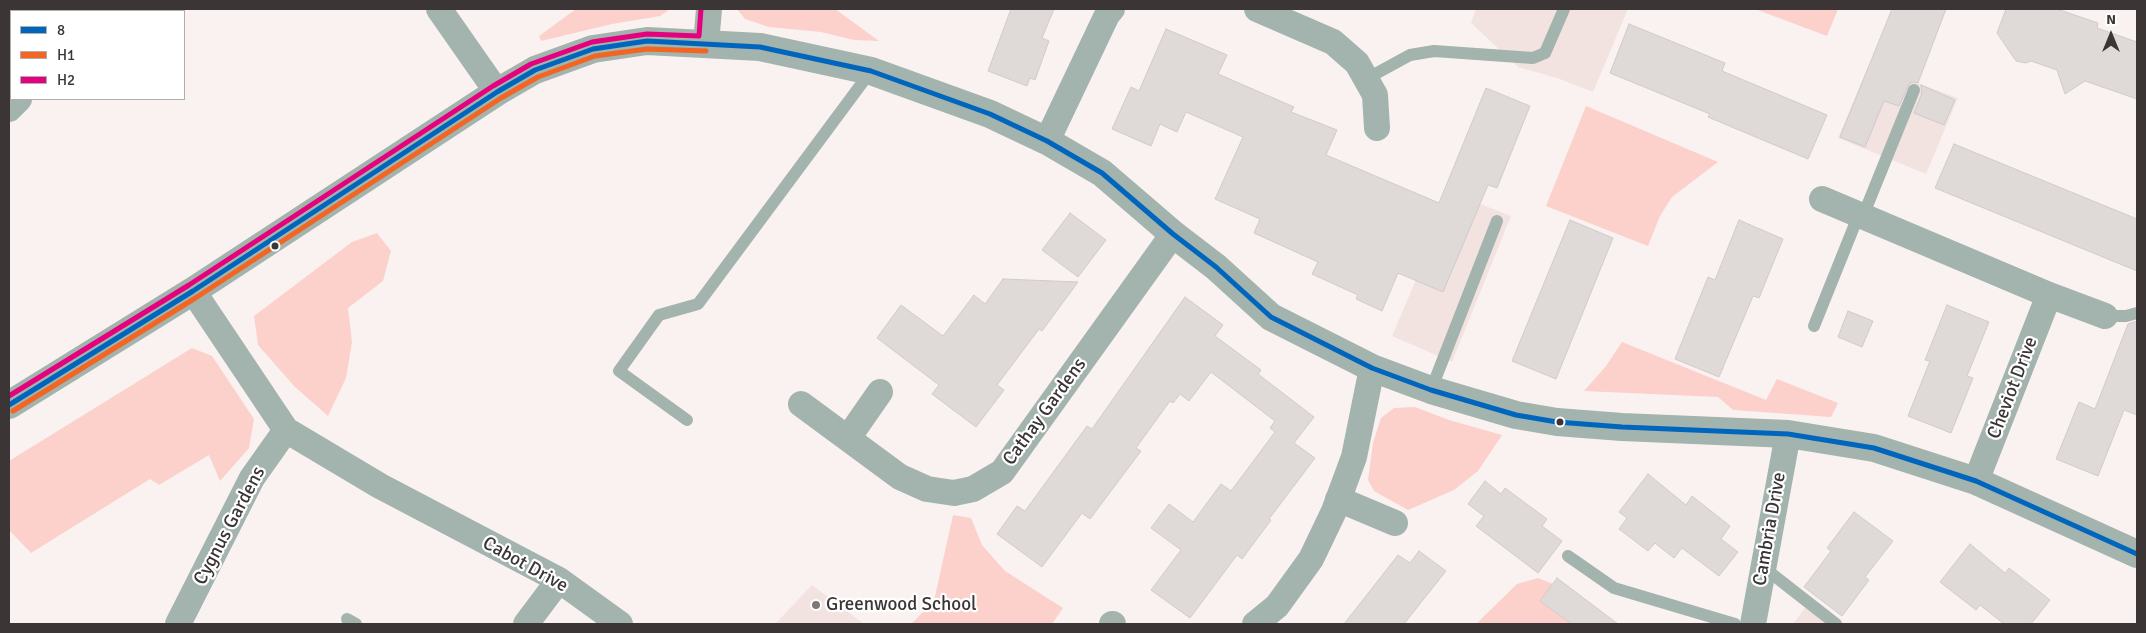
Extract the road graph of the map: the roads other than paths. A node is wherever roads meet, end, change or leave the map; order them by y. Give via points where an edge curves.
1 (439, 9) edge
2 (709, 9) edge
3 (1112, 9) edge
4 (1257, 9) edge
5 (1564, 9) edge
6 (706, 44) junction
7 (870, 71) junction
8 (1366, 79) junction
9 (1914, 90) dead end
10 (497, 92) junction
11 (18, 100) edge
12 (9, 109) edge
13 (1377, 128) dead end
14 (1047, 141) junction
15 (1822, 199) dead end
16 (1861, 215) junction
17 (1497, 221) dead end
18 (1173, 234) junction
19 (193, 291) junction
20 (2049, 295) junction
21 (2137, 313) edge
22 (2105, 316) joint
23 (1814, 326) dead end
24 (1372, 368) junction
25 (1431, 390) junction
26 (880, 392) dead end
27 (801, 404) dead end
28 (9, 405) edge
29 (687, 420) dead end
30 (286, 430) junction
31 (1788, 434) junction
32 (848, 438) junction
33 (1976, 481) junction
34 (1338, 499) junction
35 (1395, 523) dead end
36 (2137, 554) edge
37 (1568, 556) dead end
38 (1763, 567) junction
39 (559, 580) junction
40 (178, 624) edge
41 (526, 624) edge
42 (620, 624) edge
43 (1255, 624) edge
44 (1735, 624) edge
45 (1753, 624) edge
46 (1836, 624) edge

1 - 10 street
2 - 6 street
3 - 14 street
4 - 8 street via 1333,42 1357,64
5 - 8 lane via 1546,53 1532,58 1434,51 1410,55
6 - 7 street via 760,47
6 - 10 street via 647,41 593,49 535,70
7 - 14 street via 990,114
7 - 29 lane via 698,304 659,315 619,371
8 - 13 street via 1375,95
9 - 16 lane
10 - 19 street
11 - 12 street
14 - 18 street via 1102,173
15 - 16 street
16 - 20 street
16 - 23 lane
17 - 25 lane
18 - 24 street via 1216,267 1271,317
18 - 32 street, Cathay Gardens via 1002,472 973,489 954,493 927,489 900,477
19 - 28 street
19 - 30 street, Cabot Drive
20 - 22 street
20 - 33 street, Cheviot Drive
21 - 22 lane
24 - 25 street
24 - 34 street via 1354,458
25 - 31 street via 1516,415 1557,422
26 - 32 street
27 - 32 street, Cathay Gardens
30 - 39 street, Cabot Drive via 405,500
30 - 40 street, Cygnus Gardens via 252,478
31 - 33 street via 1874,448
31 - 38 street, Cambria Drive
33 - 36 street
34 - 35 street
34 - 43 street via 1311,559 1277,606
37 - 44 lane via 1614,588
38 - 45 street, Cambria Drive
38 - 46 lane
39 - 41 street
39 - 42 street, Cabot Drive

